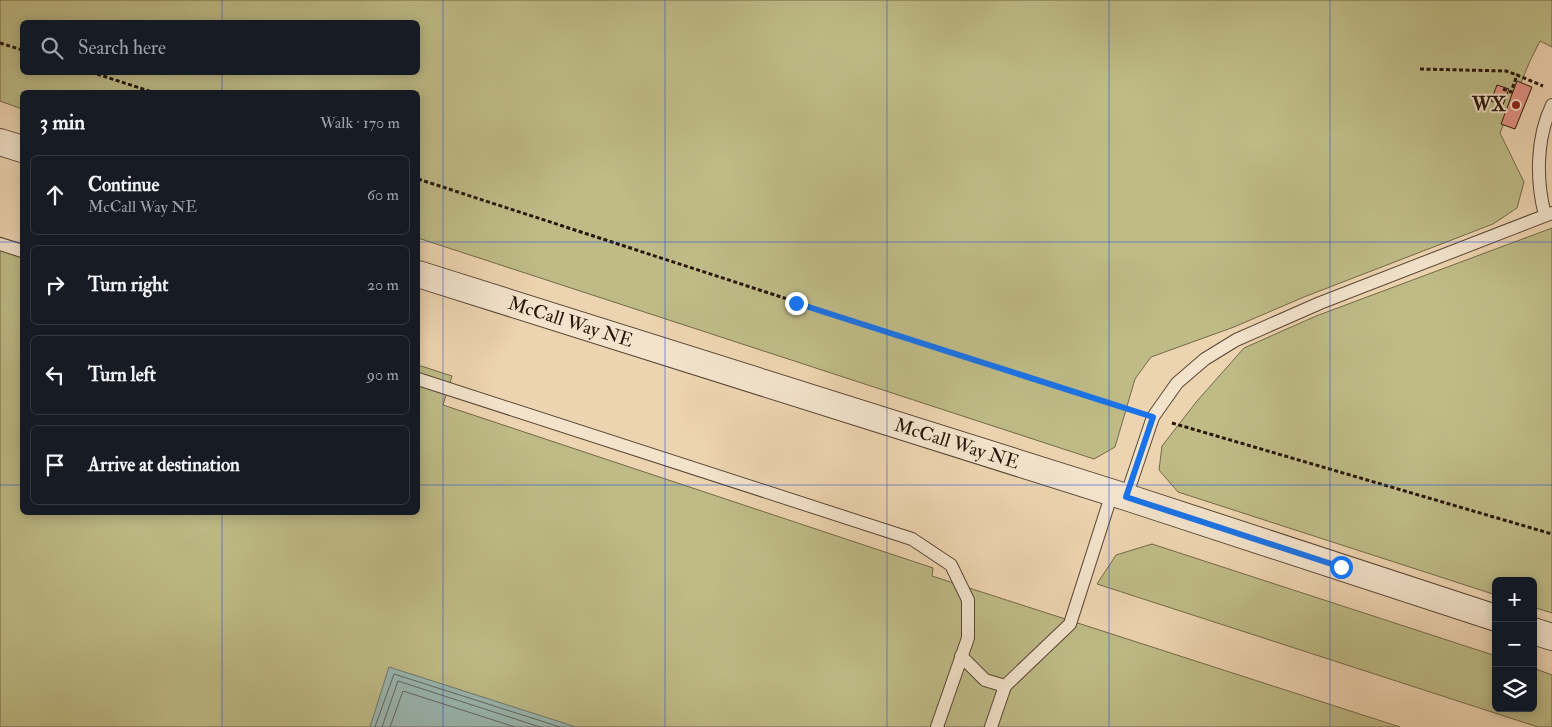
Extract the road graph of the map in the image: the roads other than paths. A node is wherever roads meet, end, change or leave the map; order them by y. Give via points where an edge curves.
1 (1552, 105) edge
2 (0, 142) edge
3 (20, 148) edge
4 (1548, 214) edge
5 (0, 244) edge
6 (20, 250) edge
7 (420, 275) edge
8 (420, 380) edge
9 (1119, 495) junction
10 (1492, 617) edge
11 (1537, 631) edge
12 (1552, 637) edge
13 (961, 656) junction
14 (1005, 686) junction
15 (937, 727) edge
16 (991, 727) edge

1 - 4 lane via 1545,126 1539,191
2 - 3 street
4 - 9 lane via 1320,303 1236,340 1205,359 1177,384 1153,417
5 - 6 lane
7 - 9 street, McCall Way NE
8 - 13 lane via 912,539 950,565 968,600 968,638
9 - 10 street, McCall Way NE
9 - 14 lane via 1070,624
11 - 12 street
13 - 14 lane via 985,680
13 - 15 lane
14 - 16 lane

